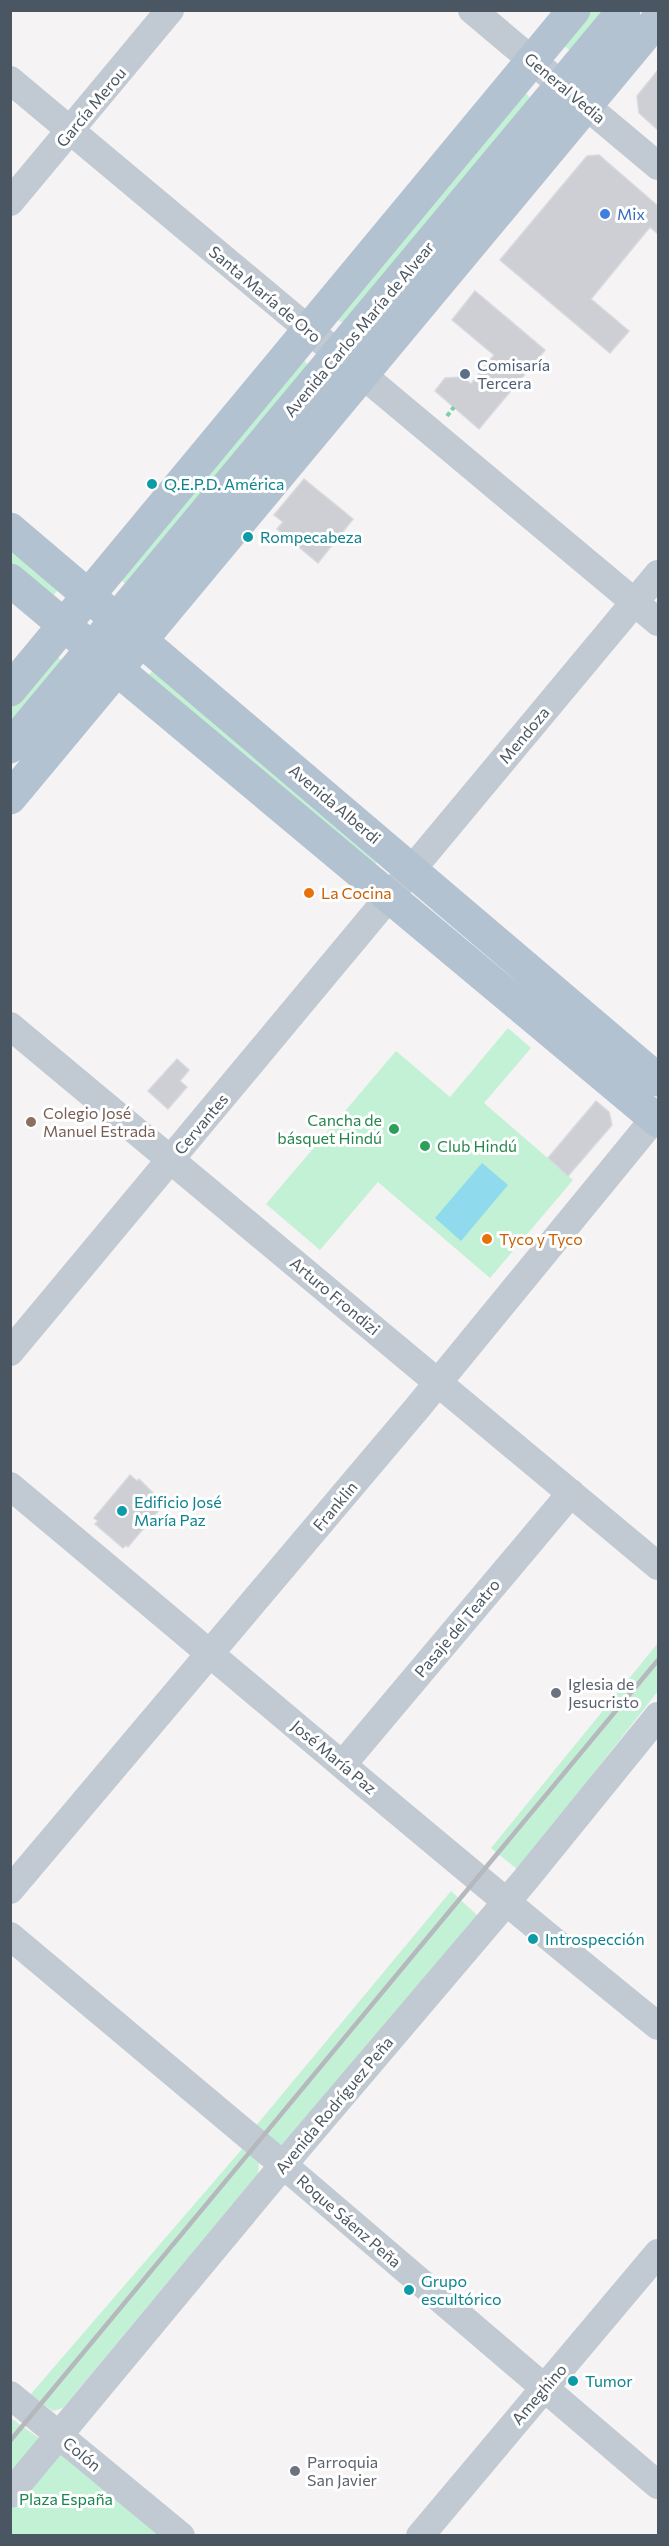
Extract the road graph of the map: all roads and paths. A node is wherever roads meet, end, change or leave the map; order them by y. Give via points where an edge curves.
1 (170, 10) edge
2 (472, 10) edge
3 (574, 10) edge
4 (624, 10) edge
5 (658, 18) edge
6 (532, 61) junction
7 (10, 80) edge
8 (574, 95) junction
9 (72, 131) junction
10 (658, 166) edge
11 (10, 202) edge
12 (310, 332) junction
13 (337, 355) junction
14 (362, 376) junction
15 (454, 407) dead end
16 (446, 417) dead end
17 (10, 529) edge
18 (658, 574) edge
19 (10, 580) edge
20 (87, 594) junction
21 (635, 602) junction
22 (658, 622) edge
23 (64, 624) junction
24 (130, 629) junction
25 (93, 648) junction
26 (117, 669) junction
27 (10, 690) edge
28 (10, 747) edge
29 (10, 798) edge
30 (411, 868) junction
31 (389, 895) junction
32 (10, 1026) edge
33 (658, 1080) edge
34 (657, 1118) edge
35 (172, 1158) junction
36 (10, 1352) edge
37 (438, 1383) junction
38 (10, 1486) edge
39 (571, 1493) junction
40 (658, 1566) edge
41 (211, 1653) junction
42 (658, 1716) edge
43 (343, 1764) junction
44 (10, 1890) edge
45 (506, 1903) junction
46 (10, 1936) edge
47 (658, 2026) edge
48 (283, 2165) junction
49 (658, 2253) edge
50 (543, 2390) junction
51 (10, 2395) edge
52 (60, 2435) junction
53 (658, 2486) edge
54 (10, 2494) edge
55 (180, 2535) edge
56 (420, 2535) edge

1 - 9 street, García Merou
2 - 6 street, General Vedia
3 - 6 main road
4 - 8 main road, Avenida Carlos María de Alvear
5 - 8 main road, Avenida Carlos María de Alvear
6 - 8 street, General Vedia
6 - 12 main road
7 - 9 street, Santa María de Oro
8 - 10 street, General Vedia
8 - 13 main road, Avenida Carlos María de Alvear
8 - 14 main road, Avenida Carlos María de Alvear
9 - 11 street, García Merou
9 - 12 street, Santa María de Oro
12 - 13 street, Santa María de Oro
12 - 20 main road
13 - 14 street, Santa María de Oro
13 - 24 main road, Avenida Carlos María de Alvear
14 - 21 street, Santa María de Oro
14 - 24 main road, Avenida Carlos María de Alvear
15 - 16 path
17 - 20 main road, Avenida Alberdi
18 - 21 street, Mendoza
19 - 23 main road
20 - 23 main road
20 - 24 main road, Avenida Alberdi
21 - 22 street, Santa María de Oro
21 - 30 street, Mendoza
23 - 25 main road
23 - 27 main road
24 - 25 main road, Avenida Carlos María de Alvear
24 - 26 main road
24 - 30 main road, Avenida Alberdi
25 - 26 main road
25 - 28 main road, Avenida Carlos María de Alvear
26 - 29 main road
26 - 31 main road
30 - 31 street, Mendoza
30 - 33 main road, Avenida Alberdi
31 - 34 main road
31 - 35 street, Cervantes
32 - 35 street, Arturo Frondizi
34 - 37 street, Franklin
35 - 36 street, Cervantes
35 - 37 street, Arturo Frondizi
37 - 39 street, Arturo Frondizi
37 - 41 street, Franklin
38 - 41 street, José María Paz
39 - 40 street, Arturo Frondizi
39 - 43 street, Pasaje del Teatro
41 - 43 street, José María Paz
41 - 44 street, Franklin
42 - 45 street, Avenida Rodríguez Peña
43 - 45 street, José María Paz
45 - 47 street, José María Paz
45 - 48 street, Avenida Rodríguez Peña
46 - 48 street, Roque Sáenz Peña
48 - 50 street, Roque Sáenz Peña
48 - 52 street, Avenida Rodríguez Peña
49 - 50 street, Ameghino
50 - 53 street, Roque Sáenz Peña
50 - 56 street, Ameghino
51 - 52 street, Colón
52 - 54 street, Avenida Rodríguez Peña
52 - 55 street, Colón

